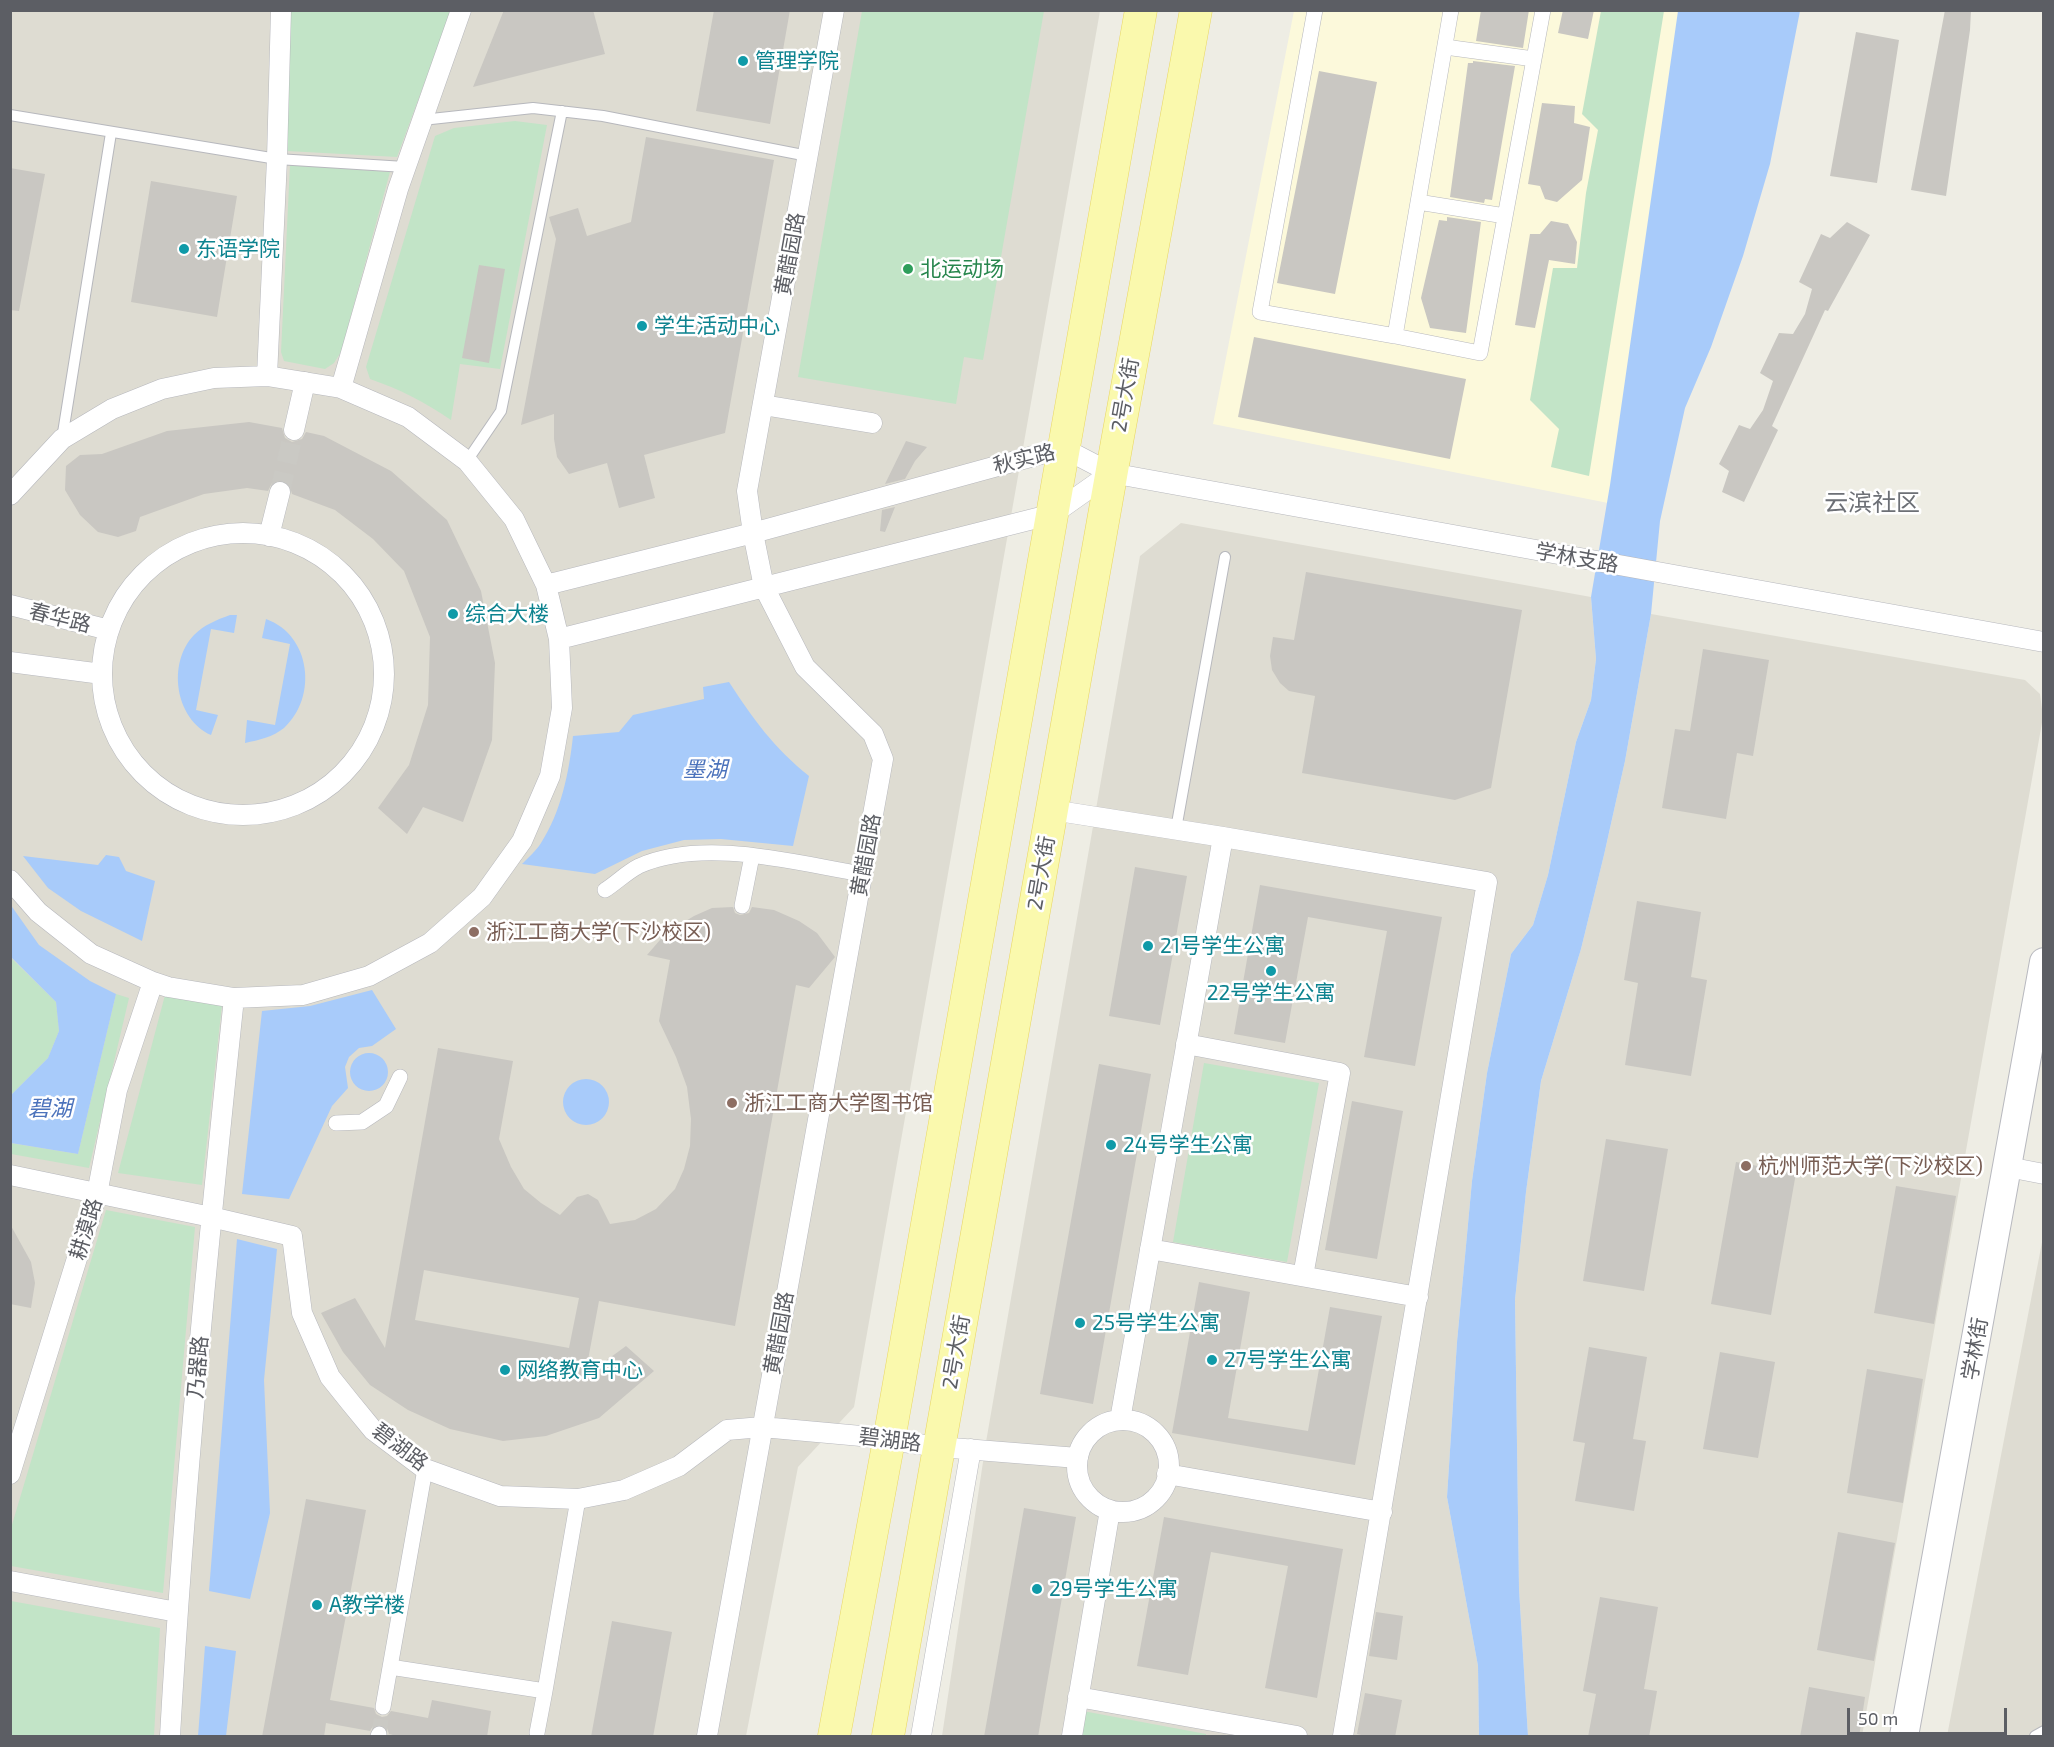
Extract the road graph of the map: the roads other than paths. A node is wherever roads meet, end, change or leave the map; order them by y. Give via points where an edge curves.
1 (281, 10) edge
2 (461, 10) edge
3 (834, 10) edge
4 (1141, 10) edge
5 (1196, 10) edge
6 (1315, 10) edge
7 (1451, 10) edge
8 (1543, 10) edge
9 (1445, 47) junction
10 (1534, 59) junction
11 (562, 111) junction
12 (10, 115) edge
13 (423, 120) junction
14 (111, 133) junction
15 (808, 156) junction
16 (277, 159) junction
17 (405, 167) junction
18 (1418, 202) junction
19 (1505, 216) junction
20 (1395, 336) junction
21 (267, 376) junction
22 (305, 382) junction
23 (340, 388) junction
24 (763, 405) junction
25 (872, 423) dead end
26 (294, 430) tunnel mouth
27 (62, 439) junction
28 (1063, 448) junction
29 (467, 461) junction
30 (1111, 473) junction
31 (279, 492) tunnel mouth
32 (10, 495) edge
33 (1053, 514) junction
34 (753, 532) junction
35 (269, 536) junction
36 (1225, 557) dead end
37 (546, 585) junction
38 (764, 587) junction
39 (10, 605) edge
40 (109, 630) junction
41 (560, 639) junction
42 (2043, 642) edge
43 (10, 662) edge
44 (102, 674) junction
45 (1052, 810) junction
46 (1176, 829) junction
47 (1222, 837) junction
48 (752, 856) junction
49 (862, 874) junction
50 (10, 880) edge
51 (605, 890) dead end
52 (742, 906) dead end
53 (2043, 962) edge
54 (153, 982) junction
55 (234, 998) junction
56 (1186, 1044) junction
57 (400, 1077) dead end
58 (336, 1123) dead end
59 (2008, 1167) junction
60 (2043, 1174) edge
61 (10, 1176) edge
62 (97, 1194) junction
63 (211, 1217) junction
64 (1150, 1250) junction
65 (1303, 1276) junction
66 (1418, 1297) junction
67 (1120, 1420) junction
68 (762, 1427) junction
69 (889, 1440) junction
70 (939, 1447) junction
71 (972, 1449) junction
72 (1078, 1458) junction
73 (425, 1469) junction
74 (10, 1474) edge
75 (1167, 1474) junction
76 (578, 1499) junction
77 (1110, 1510) junction
78 (1382, 1512) junction
79 (10, 1581) edge
80 (177, 1612) junction
81 (390, 1667) junction
82 (545, 1691) junction
83 (1078, 1697) junction
84 (383, 1707) tunnel mouth
85 (1214, 1729) edge
86 (2043, 1731) edge
87 (537, 1733) dead end
88 (170, 1737) edge
89 (708, 1737) edge
90 (834, 1737) edge
91 (888, 1737) edge
92 (921, 1737) edge
93 (1072, 1737) edge
94 (1297, 1737) edge
95 (1343, 1737) edge
96 (1904, 1737) edge
97 (2036, 1737) edge

1 - 16 street
2 - 13 street
3 - 15 street, 黄醋园路
4 - 28 main road
5 - 30 main road, 2号大街
6 - 20 street via 1260,312
7 - 9 street
8 - 10 street
9 - 10 street
9 - 18 street
10 - 19 street
11 - 13 lane via 533,108
11 - 15 lane
11 - 29 lane via 501,411
12 - 14 lane
13 - 17 street
14 - 16 lane
14 - 27 lane
15 - 24 street, 黄醋园路
16 - 17 lane
16 - 21 street
17 - 23 street
18 - 19 street
18 - 20 street
19 - 20 street via 1480,353
21 - 22 street
21 - 27 street via 214,378 162,389 112,409
22 - 23 street
22 - 26 street
23 - 29 street via 408,417
24 - 25 street
24 - 34 street, 黄醋园路 via 747,491
27 - 32 street
28 - 30 street, 秋实路
28 - 33 main road
28 - 34 street, 秋实路
29 - 37 street via 514,519
30 - 33 street
30 - 42 street, 学林支路
30 - 45 main road, 2号大街
31 - 35 street
33 - 38 street
33 - 69 main road
34 - 37 street, 秋实路
34 - 38 street, 黄醋园路
35 - 40 street via 243,532 200,539 160,559 129,591
35 - 44 street via 287,539 327,559 358,590 378,630 385,674 378,718 358,757 327,789 287,809 243,816 200,809 160,789 129,758 109,718
36 - 46 lane
37 - 41 street
38 - 41 street
38 - 49 street, 黄醋园路 via 805,667 873,734 883,759
39 - 40 street, 春华路
40 - 44 street
41 - 55 street via 562,708 550,777 522,841 482,897 430,943 369,976 303,995
43 - 44 street
45 - 46 street
45 - 70 main road, 2号大街
46 - 47 street
47 - 56 street
47 - 66 street via 1487,882
48 - 49 street
48 - 51 street via 705,852 673,856 638,866
48 - 52 street
49 - 68 street, 黄醋园路
50 - 54 street via 38,912 91,954
53 - 59 main road, 学林街
54 - 55 street
54 - 62 street, 耕漠路 via 117,1090
55 - 63 street, 乃器路
56 - 64 street
56 - 65 street via 1340,1073
57 - 58 street via 386,1106 362,1122
59 - 60 street
59 - 96 main road, 学林街
61 - 62 street, 碧湖路
62 - 63 street, 碧湖路
62 - 74 street, 耕漠路
63 - 73 street, 碧湖路 via 292,1236 302,1313 330,1377 373,1430
63 - 80 street, 乃器路
64 - 65 street
64 - 67 street
65 - 66 street
66 - 78 street
67 - 72 street via 1093,1432
67 - 75 street via 1149,1428 1160,1439 1167,1452
68 - 69 street, 碧湖路
68 - 76 street, 碧湖路 via 727,1430 679,1466 624,1490
68 - 89 street, 黄醋园路
69 - 70 street, 碧湖路
69 - 90 main road
70 - 71 street, 碧湖路
70 - 91 main road, 2号大街
71 - 72 street, 碧湖路
71 - 92 street
72 - 77 street via 1082,1488 1091,1500
73 - 76 street, 碧湖路 via 500,1496
73 - 81 street
75 - 77 street via 1159,1495 1148,1505 1134,1511
75 - 78 street
76 - 82 street
77 - 83 street
78 - 95 street
79 - 80 street
80 - 88 street, 乃器路
81 - 82 street
81 - 84 street
82 - 87 street
83 - 85 street
83 - 93 street
85 - 94 street
86 - 97 lane

